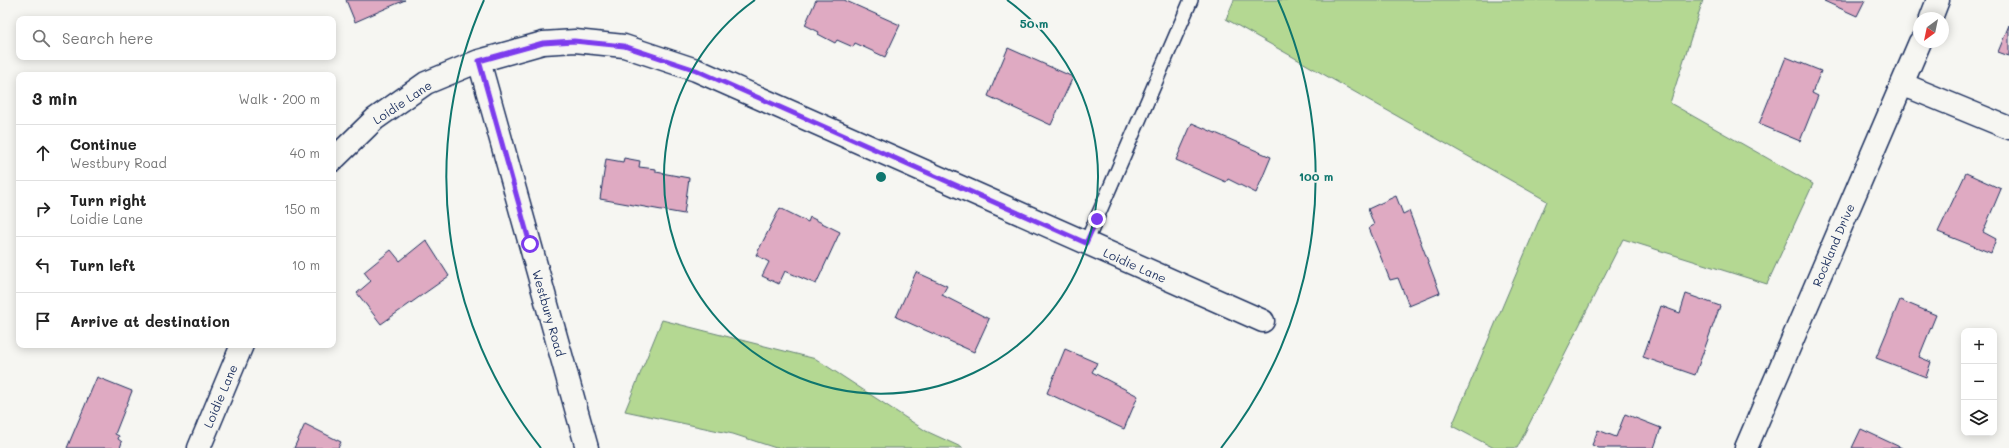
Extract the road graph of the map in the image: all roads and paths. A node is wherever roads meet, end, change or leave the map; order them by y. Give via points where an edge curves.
1 (1191, 0) edge
2 (1938, 0) edge
3 (1933, 12) edge
4 (1917, 48) edge
5 (479, 61) junction
6 (1902, 84) junction
7 (2009, 128) edge
8 (336, 157) edge
9 (1086, 243) junction
10 (1263, 321) dead end
11 (241, 348) edge
12 (198, 448) edge
13 (587, 448) edge
14 (1746, 448) edge

1 - 9 lane
2 - 3 street
4 - 6 street, Rockland Drive
5 - 8 street, Loidie Lane via 426,83 375,118
5 - 9 street, Loidie Lane via 543,43 574,41 624,46 696,70
5 - 13 street, Westbury Road
6 - 7 street
6 - 14 street, Rockland Drive
9 - 10 street, Loidie Lane
11 - 12 street, Loidie Lane

